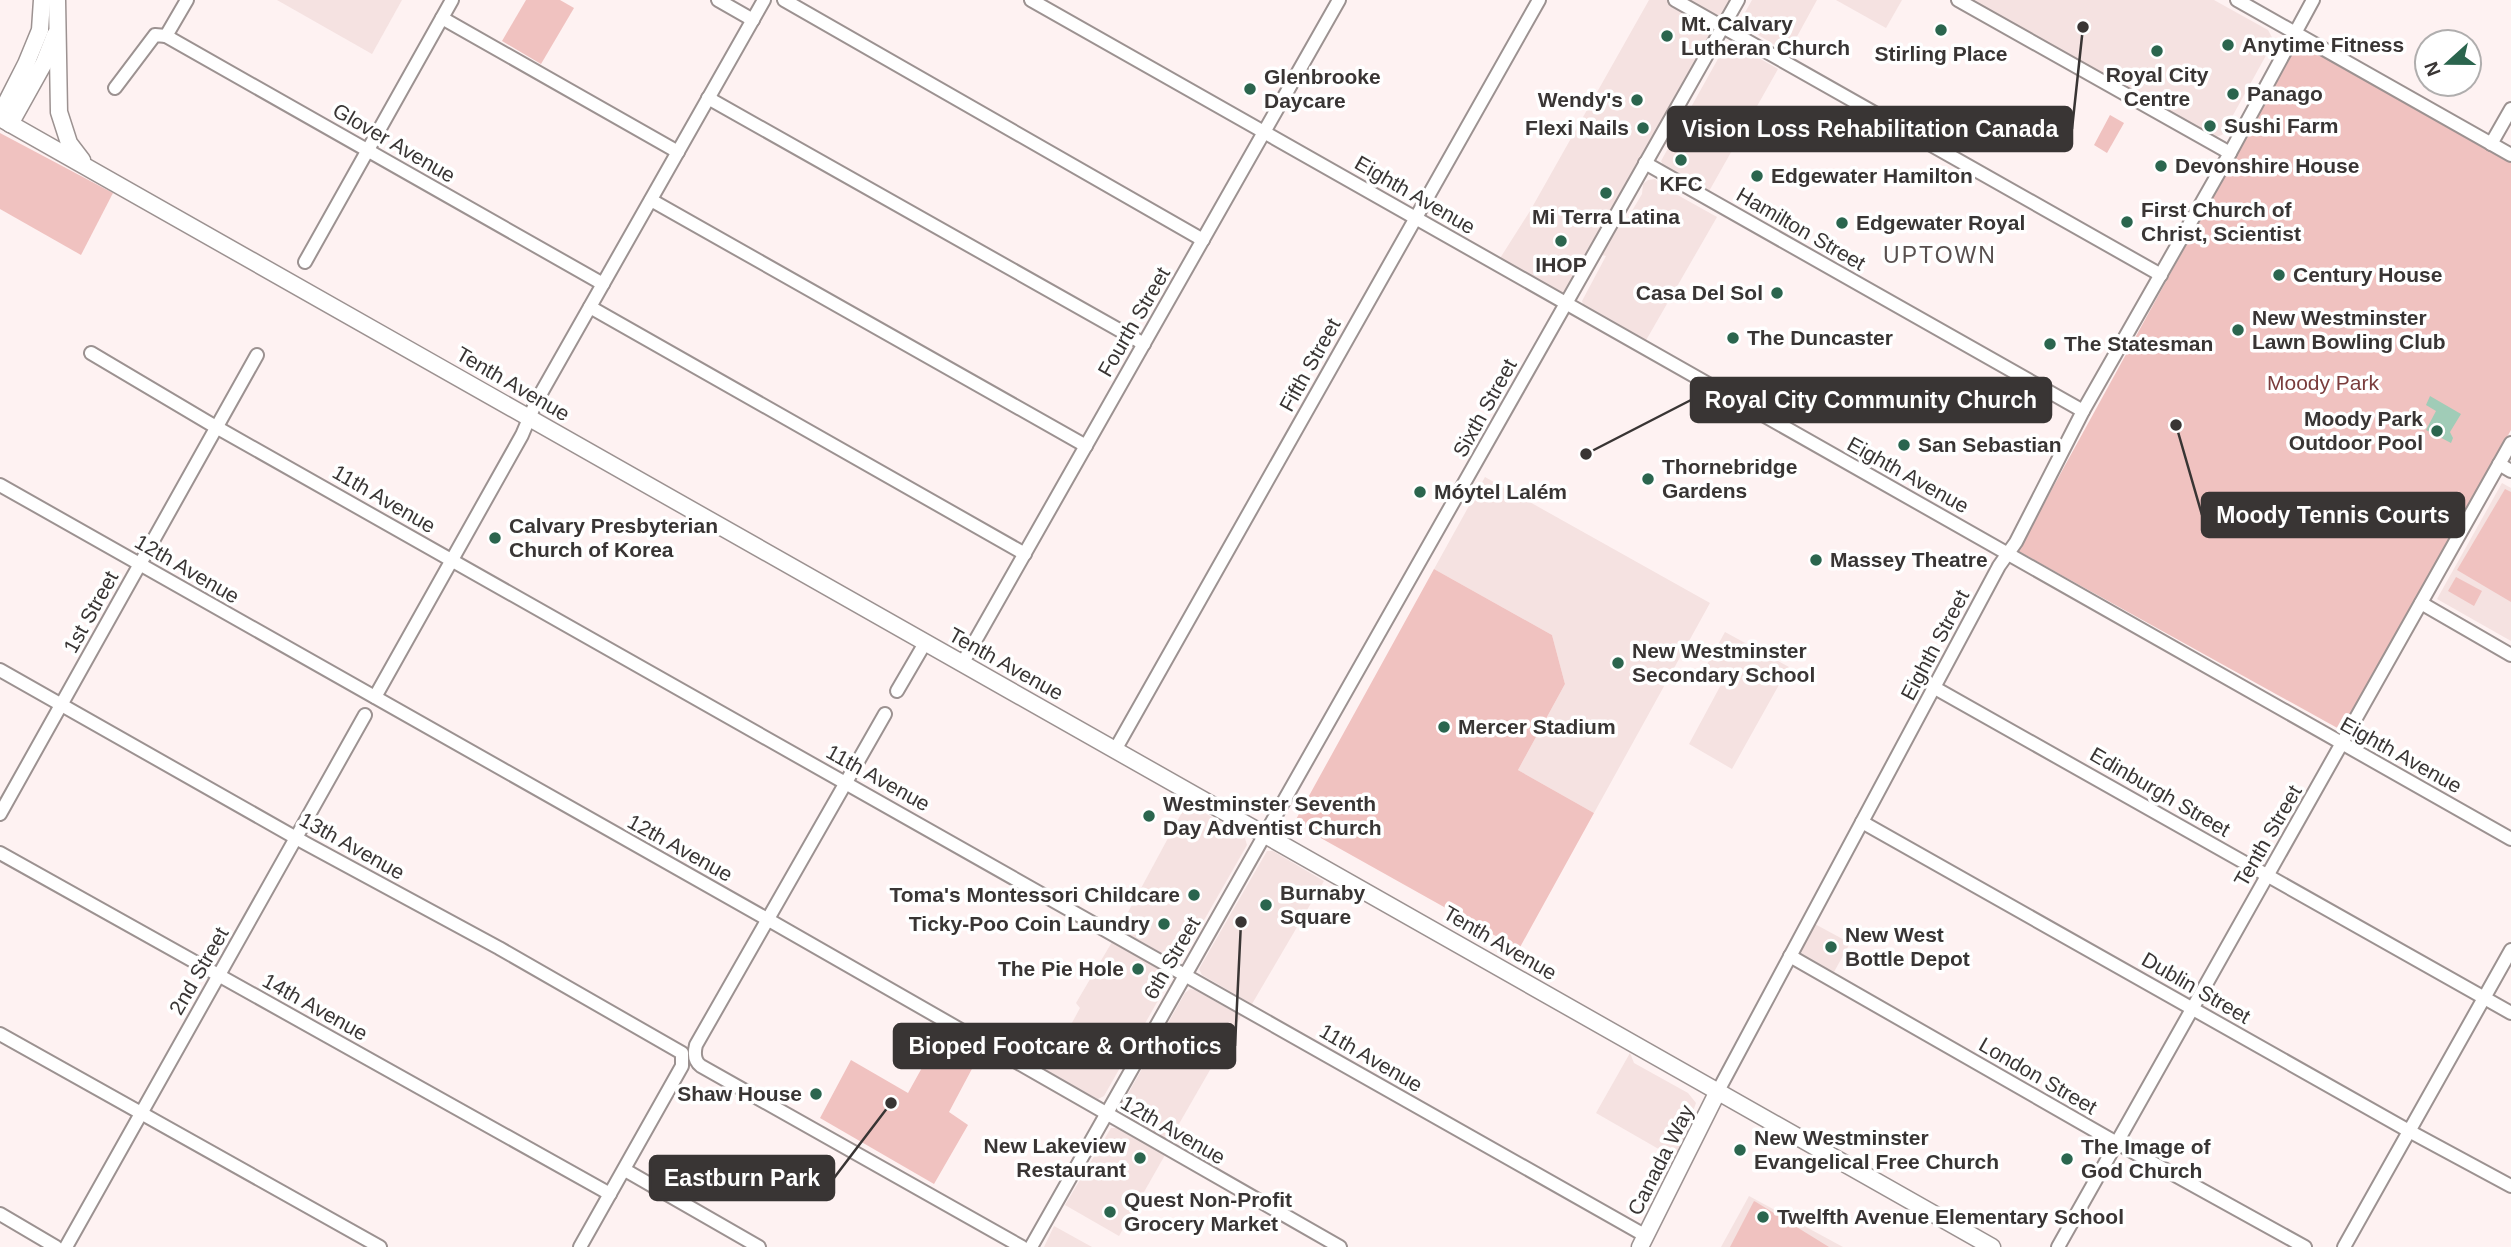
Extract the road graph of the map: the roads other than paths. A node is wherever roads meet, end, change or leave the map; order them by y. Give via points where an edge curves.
1 (42, 0) edge
2 (58, 0) edge
3 (187, 0) edge
4 (452, 0) edge
5 (718, 0) edge
6 (764, 0) edge
7 (784, 0) edge
8 (1031, 0) edge
9 (1339, 0) edge
10 (1539, 0) edge
11 (1675, 0) edge
12 (1738, 0) edge
13 (1958, 0) edge
14 (2237, 0) edge
15 (2313, 0) edge
16 (442, 18) junction
17 (753, 20) junction
18 (58, 26) junction
19 (1723, 27) junction
20 (2295, 32) junction
21 (166, 36) junction
22 (116, 88) dead end
23 (708, 98) junction
24 (2511, 109) edge
25 (3, 119) edge
26 (1264, 132) junction
27 (2491, 144) junction
28 (368, 150) junction
29 (678, 152) junction
30 (2230, 153) junction
31 (2511, 155) edge
32 (1645, 163) junction
33 (91, 169) junction
34 (651, 200) junction
35 (1415, 219) junction
36 (1203, 240) junction
37 (305, 262) dead end
38 (2161, 275) junction
39 (603, 284) junction
40 (1565, 304) junction
41 (590, 307) junction
42 (1143, 344) junction
43 (91, 353) dead end
44 (257, 355) dead end
45 (2083, 411) junction
46 (529, 418) junction
47 (217, 426) junction
48 (2511, 443) edge
49 (1086, 446) junction
50 (2499, 464) junction
51 (2511, 471) edge
52 (0, 485) edge
53 (2007, 552) junction
54 (1025, 554) junction
55 (452, 559) junction
56 (139, 565) junction
57 (2421, 603) junction
58 (925, 643) junction
59 (2511, 655) edge
60 (962, 664) junction
61 (0, 670) edge
62 (1935, 688) junction
63 (897, 691) dead end
64 (375, 697) junction
65 (62, 704) junction
66 (885, 714) dead end
67 (365, 715) dead end
68 (2342, 744) junction
69 (1115, 750) junction
70 (847, 782) junction
71 (0, 814) edge
72 (1862, 822) junction
73 (1265, 834) junction
74 (297, 837) junction
75 (2511, 839) edge
76 (0, 853) edge
77 (2268, 876) junction
78 (767, 919) junction
79 (2511, 950) edge
80 (1790, 956) junction
81 (1185, 975) junction
82 (219, 976) junction
83 (2484, 998) junction
84 (2193, 1008) junction
85 (2511, 1013) edge
86 (0, 1034) edge
87 (689, 1056) junction
88 (1718, 1091) junction
89 (142, 1114) junction
90 (1106, 1114) junction
91 (2409, 1130) junction
92 (2117, 1142) junction
93 (625, 1170) junction
94 (2511, 1186) edge
95 (610, 1194) junction
96 (0, 1214) edge
97 (1643, 1242) edge
98 (56, 1247) edge
99 (66, 1247) edge
100 (380, 1247) edge
101 (580, 1247) edge
102 (759, 1247) edge
103 (1022, 1247) edge
104 (1031, 1247) edge
105 (1340, 1247) edge
106 (1992, 1247) edge
107 (2058, 1247) edge
108 (2305, 1247) edge
109 (2344, 1247) edge

1 - 25 main road via 40,30
2 - 18 main road
3 - 21 street
4 - 16 street
5 - 17 street
6 - 17 street
7 - 36 street
8 - 26 street, Eighth Avenue
9 - 26 street, Fourth Street
10 - 35 street, Fifth Street
11 - 19 street
12 - 19 street, Sixth Street
13 - 30 street
14 - 20 street
15 - 20 street, Eighth Street
16 - 28 street
16 - 29 street
17 - 23 street
18 - 25 main road via 44,63
18 - 33 main road via 59,112 69,143
19 - 32 street, Sixth Street
19 - 38 street
20 - 27 street
20 - 30 street, Eighth Street
21 - 22 street via 155,35
21 - 28 street, Glover Avenue
23 - 29 street
23 - 42 street
24 - 27 street
25 - 33 main road, Tenth Avenue
26 - 35 street, Eighth Avenue
26 - 36 street, Fourth Street
27 - 31 street
28 - 37 street
28 - 39 street, Glover Avenue
29 - 34 street
30 - 38 street, Eighth Street
32 - 40 street, Sixth Street
32 - 45 street, Hamilton Street
33 - 46 main road, Tenth Avenue
34 - 39 street
34 - 49 street
35 - 40 street, Eighth Avenue
35 - 69 street, Fifth Street
36 - 42 street, Fourth Street
38 - 45 street, Eighth Street
39 - 41 street
40 - 53 street, Eighth Avenue
40 - 73 street, Sixth Street
41 - 46 street
41 - 54 street
42 - 49 street, Fourth Street
43 - 47 street, 11th Avenue
44 - 47 street, 1st Street
45 - 53 street, Eighth Street
46 - 55 street
46 - 58 main road, Tenth Avenue
47 - 55 street, 11th Avenue
47 - 56 street, 1st Street
48 - 50 street, Tenth Street
49 - 54 street, Fourth Street
50 - 51 street
50 - 57 street, Tenth Street
52 - 56 street, 12th Avenue
53 - 62 street, Eighth Street
53 - 68 street, Eighth Avenue
54 - 60 street, Fourth Street
55 - 64 street
55 - 70 street, 11th Avenue
56 - 64 street, 12th Avenue
56 - 65 street, 1st Street
57 - 59 street
57 - 68 street, Tenth Street
58 - 60 main road, Tenth Avenue
58 - 63 street
60 - 69 main road, Tenth Avenue
61 - 65 street, 13th Avenue
62 - 72 street, Eighth Street
62 - 77 street, Edinburgh Street
64 - 78 street, 12th Avenue
65 - 71 street, 1st Street
65 - 74 street, 13th Avenue
66 - 70 street
67 - 74 street, 2nd Street
68 - 75 street, Eighth Avenue
68 - 77 street, Tenth Street
69 - 73 main road, Tenth Avenue
70 - 78 street
70 - 81 street, 11th Avenue
72 - 80 street, Eighth Street
72 - 84 street, Dublin Street
73 - 81 street, 6th Street
73 - 88 main road, Tenth Avenue
74 - 82 street, 2nd Street
74 - 87 street, 13th Avenue
76 - 82 street, 14th Avenue
77 - 83 street, Edinburgh Street
77 - 84 street, Tenth Street
78 - 87 street
78 - 90 street, 12th Avenue
79 - 83 street
80 - 88 street, Eighth Street
80 - 92 street, London Street
81 - 90 street, 6th Street
81 - 97 street, 11th Avenue
82 - 89 street, 2nd Street
82 - 95 street, 14th Avenue
83 - 85 street, Edinburgh Street
83 - 91 street
84 - 91 street, Dublin Street
84 - 92 street, Tenth Street
86 - 89 street
87 - 93 street
87 - 103 street, 13th Avenue
88 - 97 main road, Canada Way
88 - 106 main road, Tenth Avenue
89 - 99 street, 2nd Street
89 - 100 street
90 - 104 street, 6th Street
90 - 105 street, 12th Avenue
91 - 94 street, Dublin Street
91 - 109 street
92 - 107 street, Tenth Street
92 - 108 street, London Street
93 - 95 street
93 - 102 street
95 - 101 street
96 - 98 street

